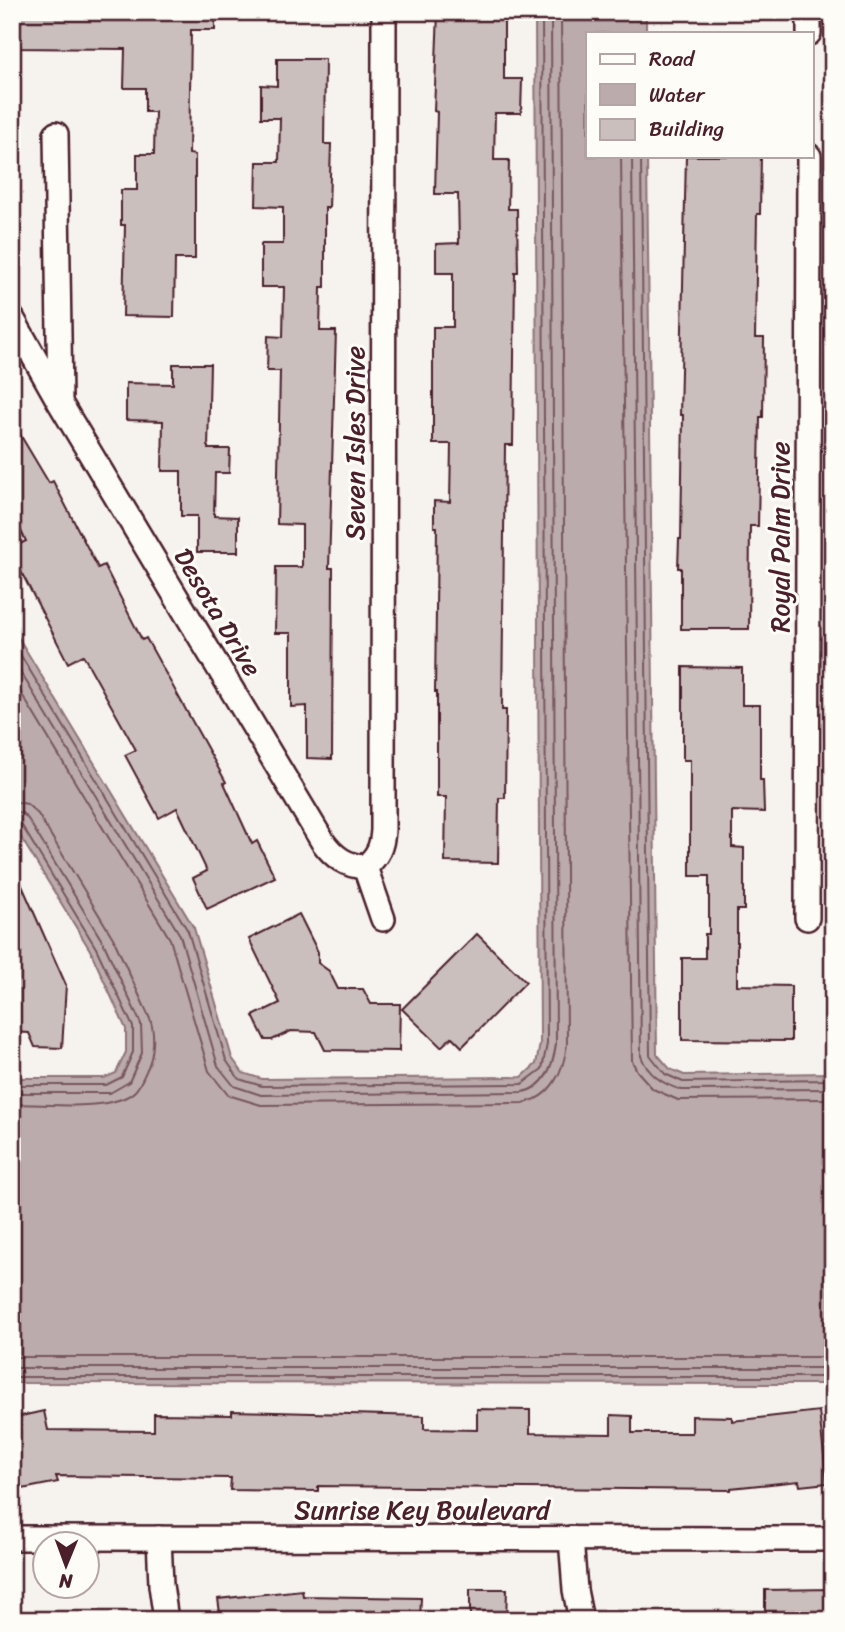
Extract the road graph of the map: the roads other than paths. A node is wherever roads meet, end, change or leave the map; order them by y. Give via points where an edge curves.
1 (384, 12) edge
2 (809, 12) edge
3 (809, 32) edge
4 (56, 134) dead end
5 (808, 158) edge
6 (12, 318) edge
7 (60, 403) junction
8 (365, 867) junction
9 (807, 918) dead end
10 (383, 919) dead end
11 (12, 1538) edge
12 (159, 1538) junction
13 (571, 1538) junction
14 (833, 1539) edge
15 (166, 1620) edge
16 (581, 1620) edge

1 - 8 street, Seven Isles Drive via 383,830 382,846
2 - 3 street
4 - 7 street
5 - 9 street, Royal Palm Drive
6 - 7 street, Desota Drive
7 - 8 street, Desota Drive via 323,842 346,864
8 - 10 street
11 - 12 street, Sunrise Key Boulevard
12 - 13 street, Sunrise Key Boulevard
12 - 15 street
13 - 14 street, Sunrise Key Boulevard
13 - 16 street

